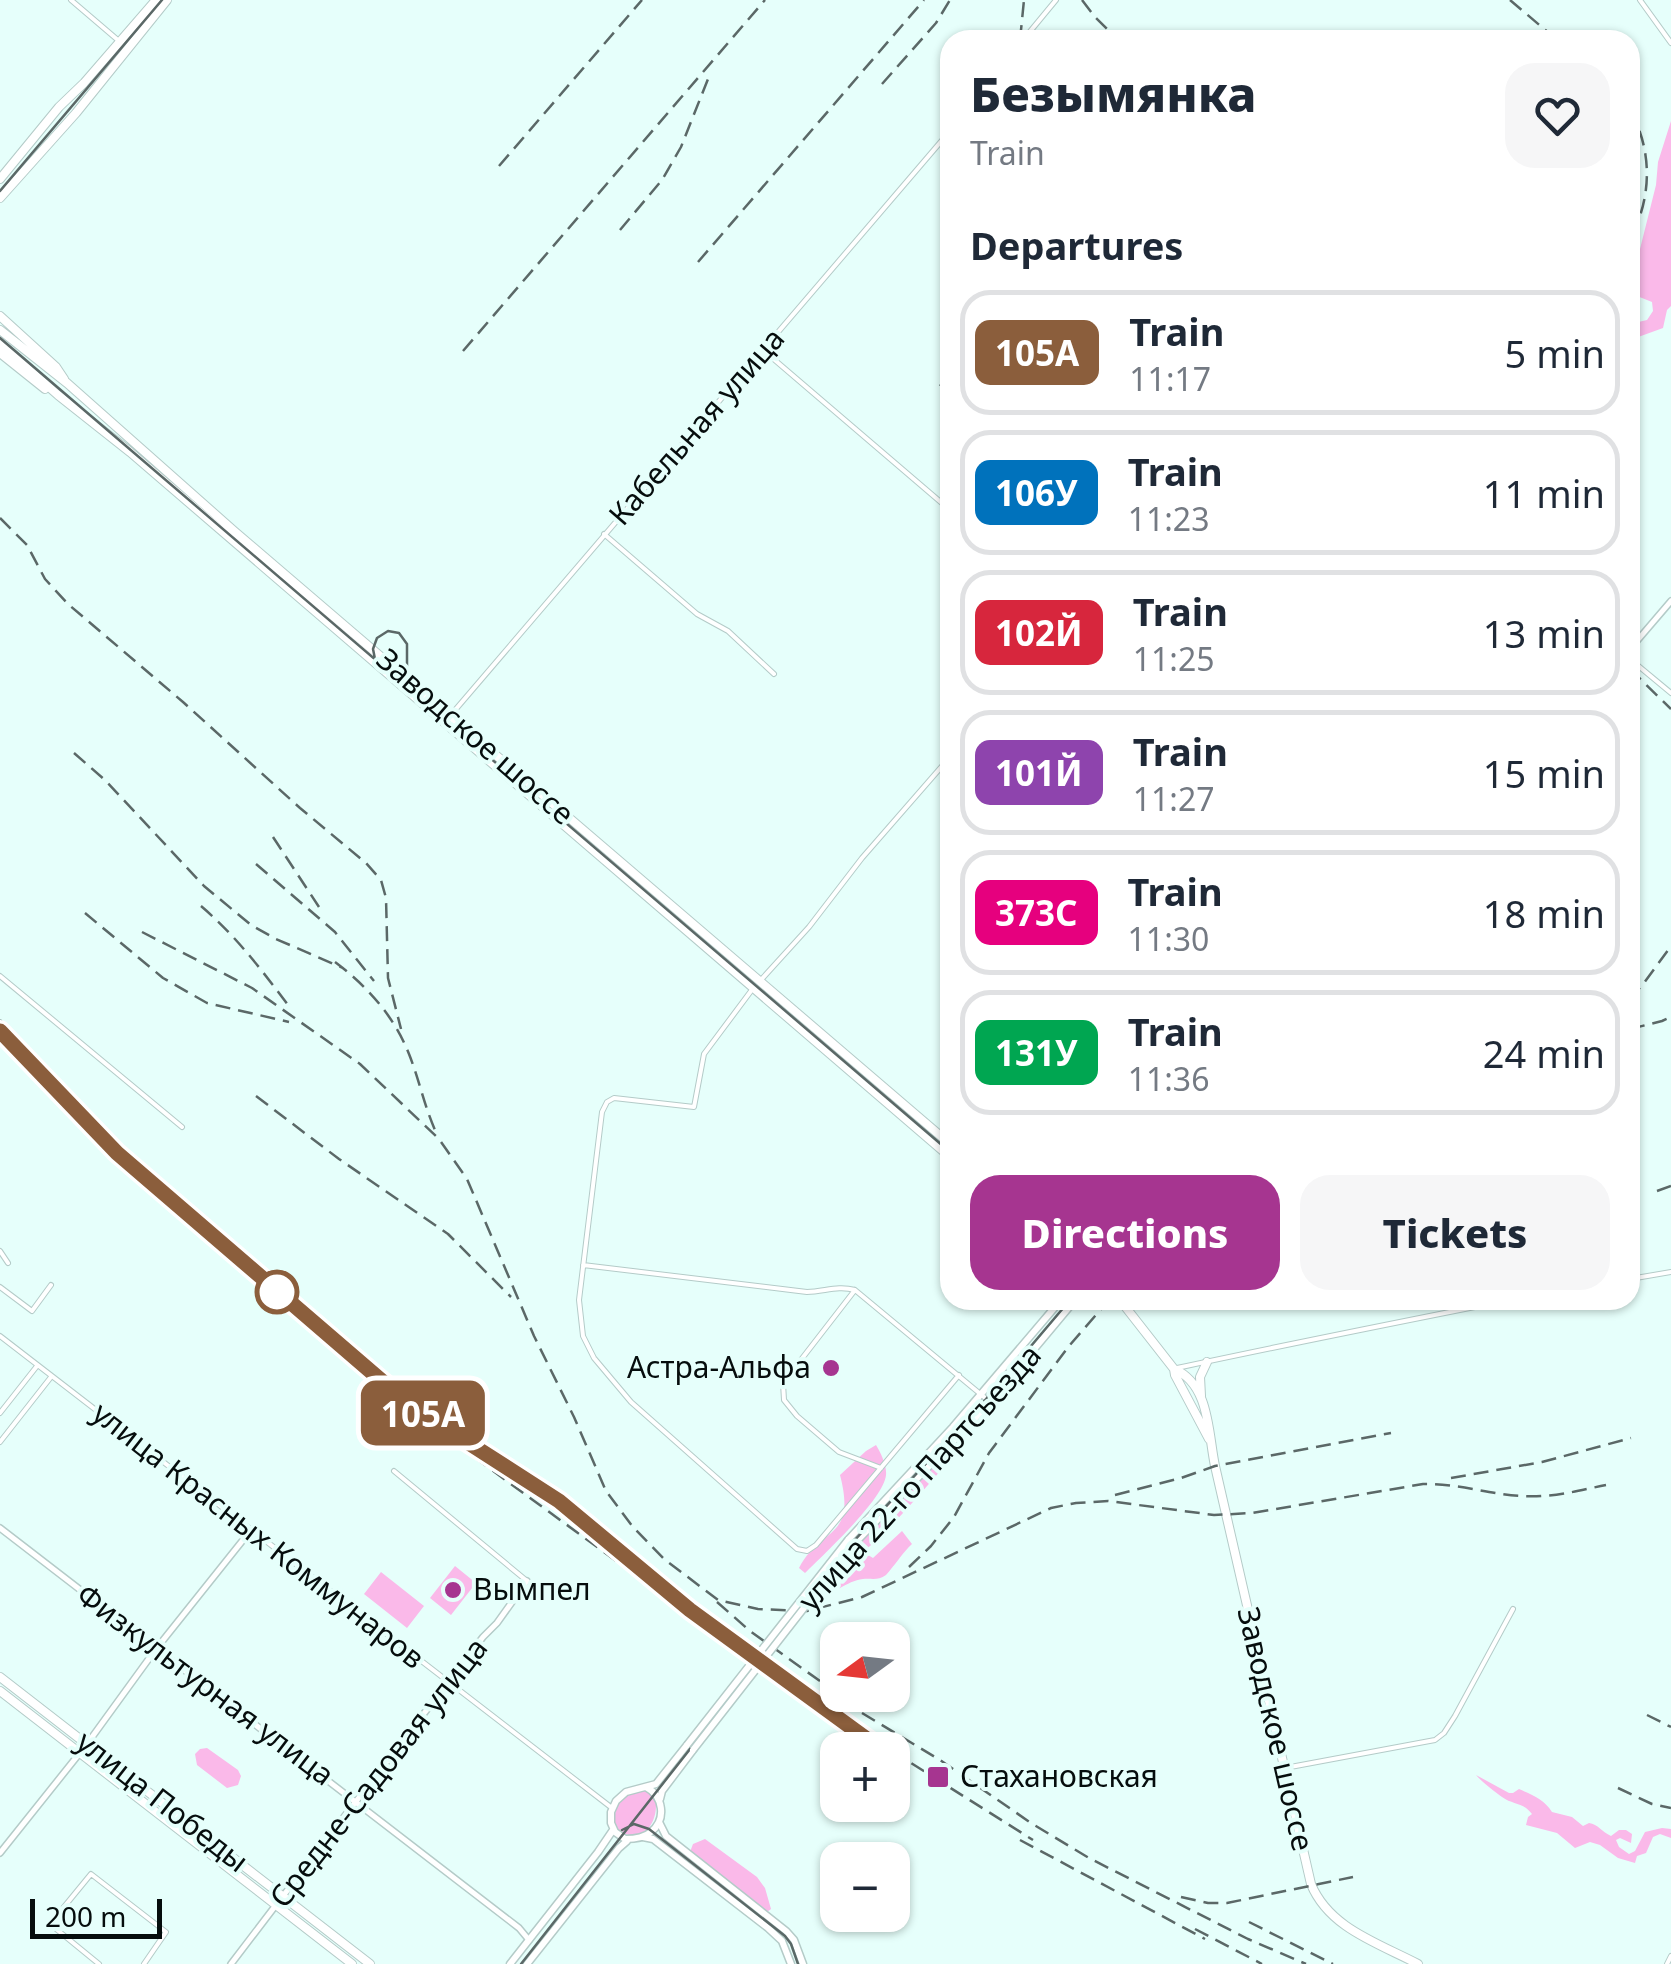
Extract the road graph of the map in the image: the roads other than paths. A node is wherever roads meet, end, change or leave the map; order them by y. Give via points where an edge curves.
1 (71, 0) edge
2 (156, 0) edge
3 (167, 0) edge
4 (1056, 0) edge
5 (1640, 0) edge
6 (1031, 30) edge
7 (1671, 43) edge
8 (123, 44) junction
9 (940, 145) edge
10 (23, 152) junction
11 (32, 161) junction
12 (0, 179) edge
13 (0, 198) edge
14 (0, 316) edge
15 (0, 330) edge
16 (0, 344) edge
17 (763, 350) junction
18 (0, 353) edge
19 (67, 384) junction
20 (58, 395) junction
21 (133, 448) junction
22 (940, 501) edge
23 (604, 534) junction
24 (1671, 602) edge
25 (1640, 638) edge
26 (1640, 667) edge
27 (774, 674) dead end
28 (1671, 694) edge
29 (447, 719) junction
30 (940, 769) edge
31 (0, 976) edge
32 (757, 984) junction
33 (182, 1127) dead end
34 (927, 1131) junction
35 (940, 1138) edge
36 (940, 1146) edge
37 (0, 1251) edge
38 (8, 1263) dead end
39 (583, 1265) junction
40 (1671, 1272) edge
41 (1640, 1277) edge
42 (50, 1285) dead end
43 (0, 1288) edge
44 (854, 1290) junction
45 (1052, 1310) edge
46 (1068, 1310) edge
47 (1128, 1310) edge
48 (1462, 1310) edge
49 (0, 1336) edge
50 (1206, 1362) junction
51 (37, 1366) junction
52 (1174, 1368) junction
53 (960, 1375) junction
54 (52, 1377) junction
55 (980, 1393) junction
56 (1201, 1396) junction
57 (990, 1402) junction
58 (0, 1412) edge
59 (1209, 1439) junction
60 (0, 1442) edge
61 (881, 1468) junction
62 (394, 1471) dead end
63 (0, 1528) edge
64 (251, 1530) junction
65 (851, 1542) junction
66 (527, 1581) joint
67 (1513, 1609) dead end
68 (156, 1649) junction
69 (0, 1678) edge
70 (449, 1683) junction
71 (0, 1691) edge
72 (87, 1744) junction
73 (690, 1748) junction
74 (80, 1752) junction
75 (1284, 1768) junction
76 (646, 1787) junction
77 (355, 1800) junction
78 (660, 1800) junction
79 (612, 1808) junction
80 (659, 1821) junction
81 (613, 1829) junction
82 (642, 1837) junction
83 (630, 1840) junction
84 (0, 1853) edge
85 (283, 1896) junction
86 (276, 1904) junction
87 (529, 1940) junction
88 (1671, 1956) edge
89 (146, 1962) edge
90 (531, 1962) edge
91 (99, 1964) edge
92 (153, 1964) edge
93 (231, 1964) edge
94 (352, 1964) edge
95 (370, 1964) edge
96 (510, 1964) edge
97 (791, 1964) edge
98 (803, 1964) edge
99 (1418, 1964) edge
100 (1667, 1964) edge

1 - 8 street
2 - 8 main road
3 - 8 main road
4 - 6 street
5 - 7 street
8 - 10 main road
8 - 11 main road
9 - 17 street, Кабельная улица
10 - 11 main road
10 - 12 main road
11 - 13 main road
14 - 19 main road
15 - 19 main road, Заводское шоссе
16 - 20 main road, Заводское шоссе
17 - 22 street
17 - 23 street, Кабельная улица
18 - 20 main road
19 - 21 main road, Заводское шоссе
20 - 21 main road, Заводское шоссе
21 - 29 main road, Заводское шоссе
23 - 27 street
23 - 29 street, Кабельная улица
24 - 25 street
26 - 28 street
29 - 32 main road, Заводское шоссе
30 - 32 street
31 - 33 street
32 - 34 main road, Заводское шоссе
32 - 39 street via 704,1054 694,1107 607,1102
34 - 35 main road, Заводское шоссе
34 - 36 main road, Заводское шоссе
37 - 38 street
39 - 44 street via 807,1292
39 - 61 street via 580,1322 594,1358 630,1402 797,1549 816,1546
40 - 41 street
42 - 43 street via 32,1312
44 - 53 street
44 - 61 street via 784,1383 784,1400 839,1452
45 - 55 main road, улица 22-го Партсъезда
46 - 57 main road, улица 22-го Партсъезда
47 - 52 main road, Заводское шоссе
48 - 50 street
49 - 51 street, улица Красных Коммунаров
50 - 52 street
50 - 56 main road
51 - 54 street, улица Красных Коммунаров
51 - 58 street
52 - 56 main road, Заводское шоссе
52 - 59 main road, Заводское шоссе
53 - 55 street
53 - 61 street
54 - 60 street
54 - 64 street, улица Красных Коммунаров
55 - 57 street
55 - 65 main road, улица 22-го Партсъезда
56 - 59 main road, Заводское шоссе
57 - 65 main road, улица 22-го Партсъезда
59 - 75 main road, Заводское шоссе
62 - 66 street
63 - 68 street, Физкультурная улица
64 - 68 street
64 - 70 street, улица Красных Коммунаров
65 - 73 main road, улица 22-го Партсъезда, bridge
66 - 70 street, Средне-Садовая улица
67 - 75 street via 1435,1740
68 - 72 street
68 - 77 street, Физкультурная улица
69 - 72 main road, улица Победы
70 - 77 street, Средне-Садовая улица
70 - 79 street, улица Красных Коммунаров
71 - 74 main road, улица Победы
72 - 74 main road
72 - 85 main road, улица Победы
73 - 76 main road, улица 22-го Партсъезда
73 - 78 main road, улица 22-го Партсъезда
74 - 84 street
74 - 86 main road, улица Победы
75 - 99 main road, Заводское шоссе via 1320,1904 1355,1932
76 - 78 main road
76 - 79 main road via 619,1796
77 - 85 street, Средне-Садовая улица
77 - 87 street, Физкультурная улица
78 - 80 main road
79 - 81 main road
80 - 82 main road
80 - 98 main road via 666,1836 786,1930
81 - 83 main road
81 - 87 main road
82 - 83 main road
82 - 97 main road via 768,1928
83 - 90 main road
85 - 86 main road, Средне-Садовая улица
85 - 95 main road, улица Победы
86 - 93 street, Средне-Садовая улица
86 - 94 main road, улица Победы
87 - 90 main road
87 - 96 main road
88 - 100 street
89 - 91 street via 166,1932 91,1874 50,1924
89 - 92 street

